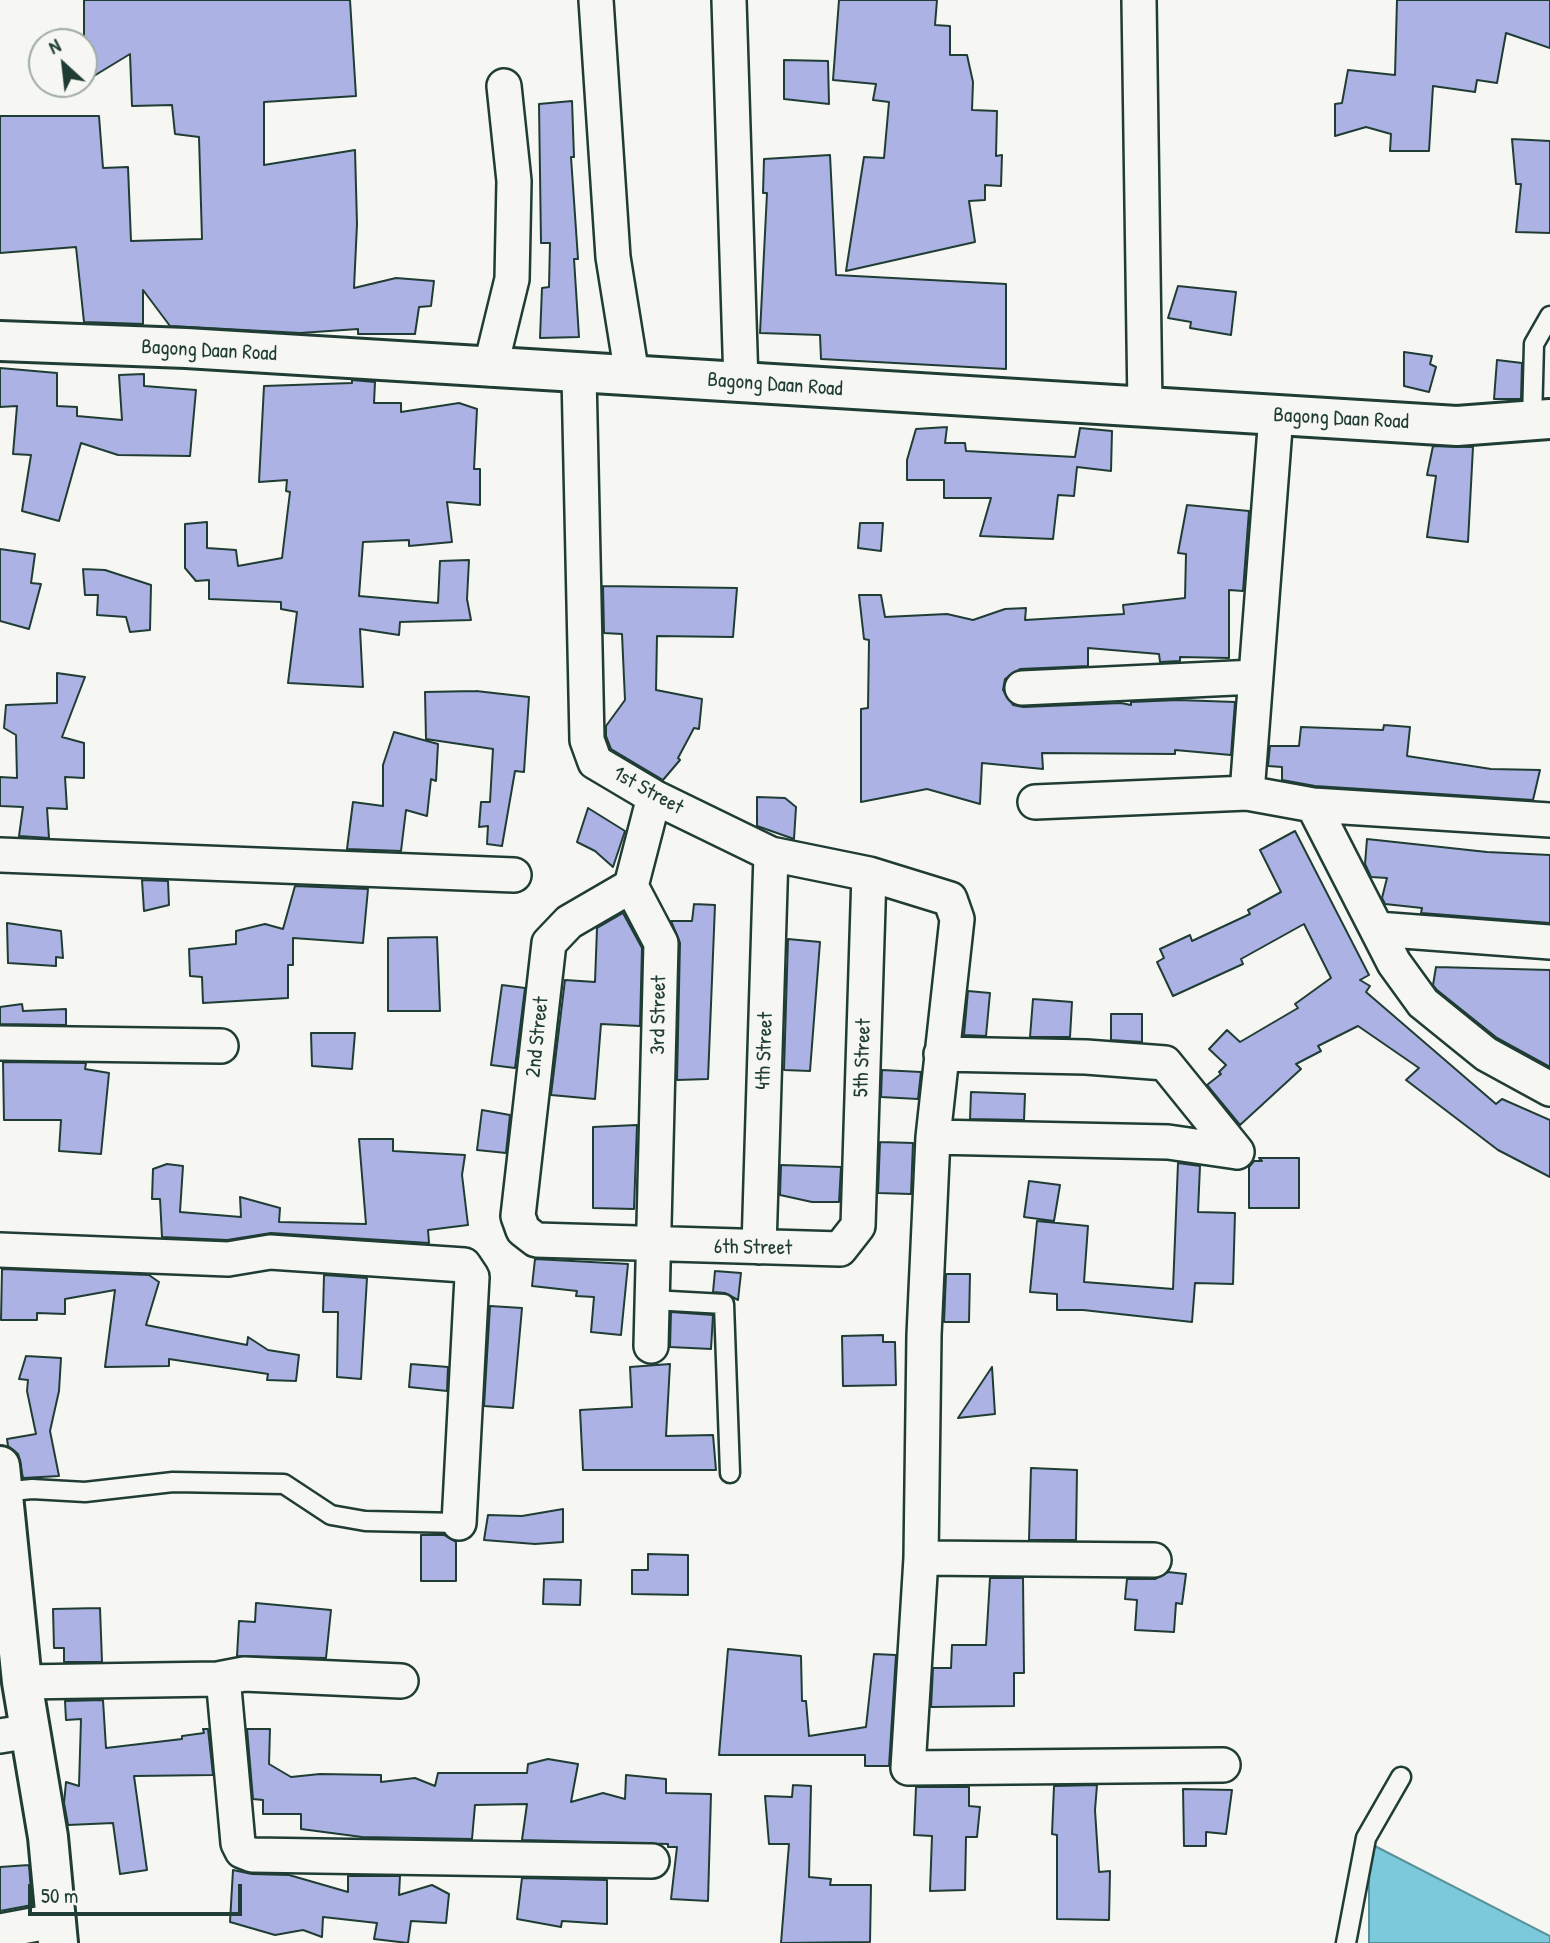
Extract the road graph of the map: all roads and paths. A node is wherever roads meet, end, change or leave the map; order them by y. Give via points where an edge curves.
1 (596, 0) edge
2 (729, 0) edge
3 (1139, 0) edge
4 (504, 86) dead end
5 (1550, 316) edge
6 (0, 341) edge
7 (490, 369) junction
8 (632, 374) junction
9 (579, 375) junction
10 (741, 383) junction
11 (1145, 407) junction
12 (1276, 415) junction
13 (1541, 420) edge
14 (1255, 677) junction
15 (1022, 688) dead end
16 (1247, 793) junction
17 (654, 797) junction
18 (1035, 802) dead end
19 (1313, 806) junction
20 (1550, 820) edge
21 (771, 854) junction
22 (0, 855) edge
23 (869, 874) junction
24 (514, 875) dead end
25 (631, 886) junction
26 (1377, 929) junction
27 (1550, 942) edge
28 (0, 1043) edge
29 (221, 1046) dead end
30 (941, 1054) junction
31 (1550, 1089) edge
32 (933, 1137) junction
33 (523, 1230) joint
34 (850, 1240) joint
35 (654, 1244) junction
36 (759, 1247) junction
37 (0, 1250) edge
38 (652, 1300) junction
39 (651, 1346) dead end
40 (730, 1473) dead end
41 (1, 1479) edge
42 (458, 1523) joint
43 (921, 1558) junction
44 (1154, 1560) dead end
45 (218, 1679) junction
46 (401, 1681) dead end
47 (22, 1682) junction
48 (15, 1733) edge
49 (1223, 1765) dead end
50 (1401, 1777) dead end
51 (652, 1861) dead end
52 (0, 1931) edge
53 (56, 1932) edge
54 (1346, 1943) edge

1 - 8 street via 613,257
2 - 10 street
3 - 11 street
4 - 7 street via 514,181 512,279
5 - 13 lane via 1534,344
6 - 7 street, Bagong Daan Road via 186,348
7 - 9 street, Bagong Daan Road
8 - 9 street, Bagong Daan Road
8 - 10 street, Bagong Daan Road
9 - 17 street, 1st Street via 587,740 595,762
10 - 11 street, Bagong Daan Road
11 - 12 street, Bagong Daan Road
12 - 13 street, Bagong Daan Road via 1457,426
12 - 14 street
14 - 15 street
14 - 16 street
16 - 18 street
16 - 19 street
17 - 21 street, 1st Street
17 - 25 street
19 - 20 street
19 - 26 street
21 - 23 street, 1st Street
21 - 36 street, 4th Street
22 - 24 street
23 - 30 street, 1st Street via 950,899 957,919
23 - 34 street, 5th Street via 858,1226
25 - 33 street, 2nd Street via 569,922 548,943 518,1216
25 - 35 street, 3rd Street via 661,943
26 - 27 street
26 - 31 street via 1394,963 1423,1003 1486,1054
28 - 29 street
30 - 32 street
30 - 32 street via 1165,1063 1237,1152 1168,1142
32 - 43 street
33 - 35 street, 6th Street via 536,1240
34 - 36 street, 6th Street via 840,1249
35 - 36 street, 6th Street
35 - 38 street
37 - 42 street via 228,1259 270,1252 464,1265 472,1277
38 - 39 street
38 - 40 lane via 724,1304
41 - 42 lane via 32,1489 85,1492 173,1482 284,1484 331,1515 365,1521
41 - 47 street
43 - 44 street
43 - 49 street via 908,1768
45 - 46 street via 244,1674
45 - 47 street
45 - 51 street via 224,1688 242,1851
47 - 48 street
48 - 53 street via 48,1837
50 - 54 lane via 1366,1838
52 - 53 street

